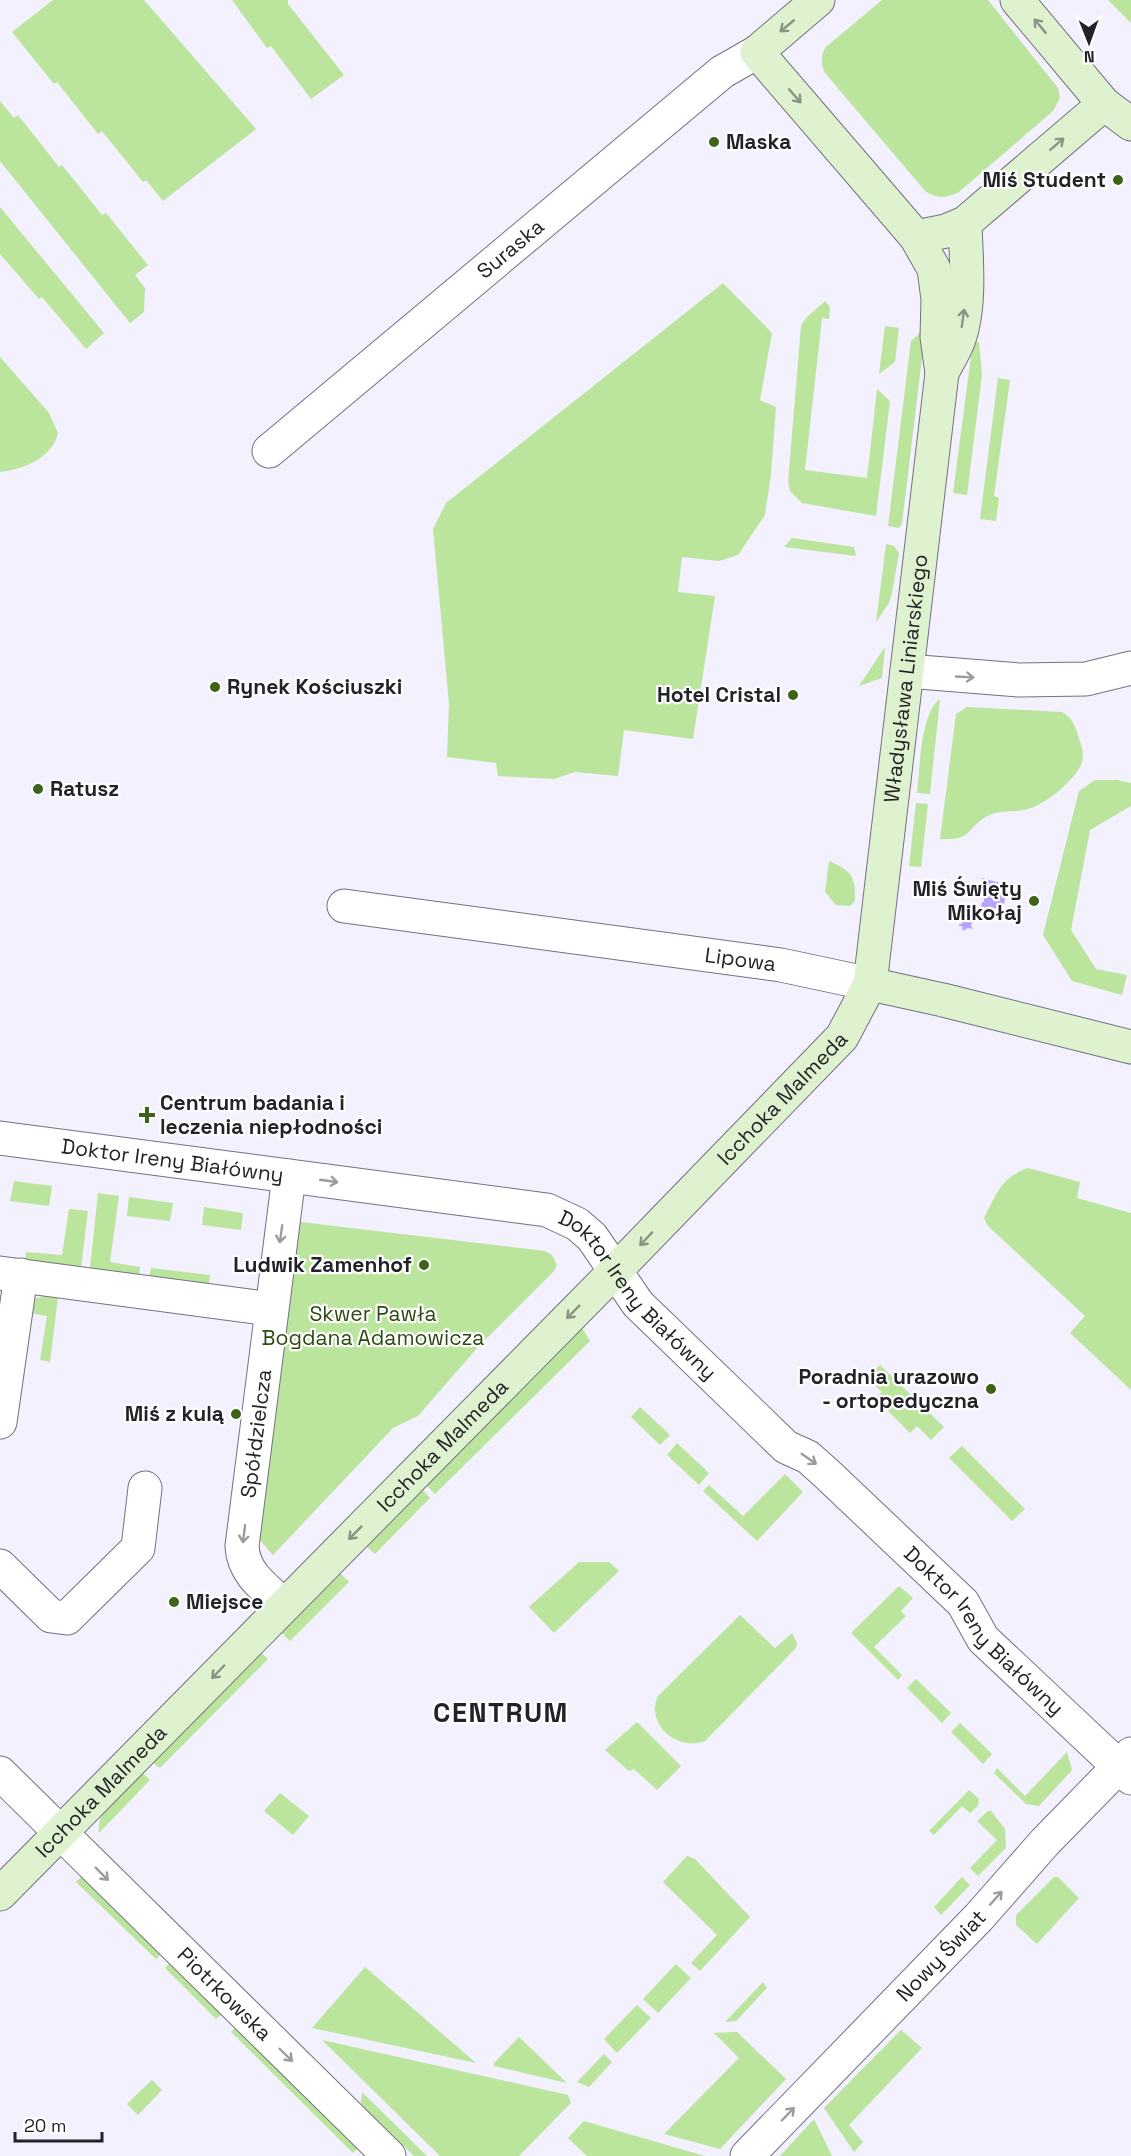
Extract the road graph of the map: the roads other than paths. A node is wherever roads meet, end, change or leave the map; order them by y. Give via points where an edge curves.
1 (818, 0) edge
2 (1017, 0) edge
3 (757, 52) junction
4 (1104, 104) junction
5 (1131, 124) edge
6 (965, 224) junction
7 (916, 237) junction
8 (942, 372) junction
9 (269, 451) dead end
10 (1131, 668) edge
11 (907, 671) junction
12 (344, 906) dead end
13 (870, 984) junction
14 (1131, 1047) edge
15 (0, 1138) edge
16 (290, 1176) junction
17 (615, 1271) junction
18 (10, 1274) edge
19 (271, 1310) junction
20 (1, 1414) edge
21 (145, 1488) dead end
22 (0, 1566) edge
23 (284, 1605) junction
24 (1127, 1766) edge
25 (0, 1773) edge
26 (61, 1832) junction
27 (0, 1894) edge
28 (389, 2156) edge
29 (747, 2156) edge

1 -> 3 street
4 -> 2 street
3 -> 7 street, Władysława Liniarskiego
3 - 9 street, Suraska via 722,72
4 - 5 street
6 -> 4 street
6 - 7 street
8 -> 6 street, Władysława Liniarskiego via 959,339 963,320 967,277
7 - 8 street, Władysława Liniarskiego via 934,269
8 - 11 street, Władysława Liniarskiego
11 -> 10 street via 1019,680 1086,679
11 - 13 street, Władysława Liniarskiego
12 - 13 street, Lipowa via 782,965
13 - 14 street, Lipowa
13 -> 17 street, Icchoka Malmeda via 842,1037
15 - 16 street, Doktor Ireny Białówny
16 -> 17 street, Doktor Ireny Białówny via 547,1210 577,1224 592,1237
16 -> 19 street, Spółdzielcza
17 -> 23 street, Icchoka Malmeda
17 -> 24 street, Doktor Ireny Białówny via 638,1304 786,1447 808,1457 963,1603 983,1639
18 - 19 street
18 - 20 street
19 -> 23 street, Spółdzielcza via 242,1546 250,1573
21 - 22 street via 138,1548 67,1618 51,1616
23 -> 26 street, Icchoka Malmeda
29 -> 24 street, Nowy Świat via 979,1917 1045,1842
25 - 26 street, Piotrkowska
26 - 27 street, Icchoka Malmeda
26 -> 28 street, Piotrkowska

